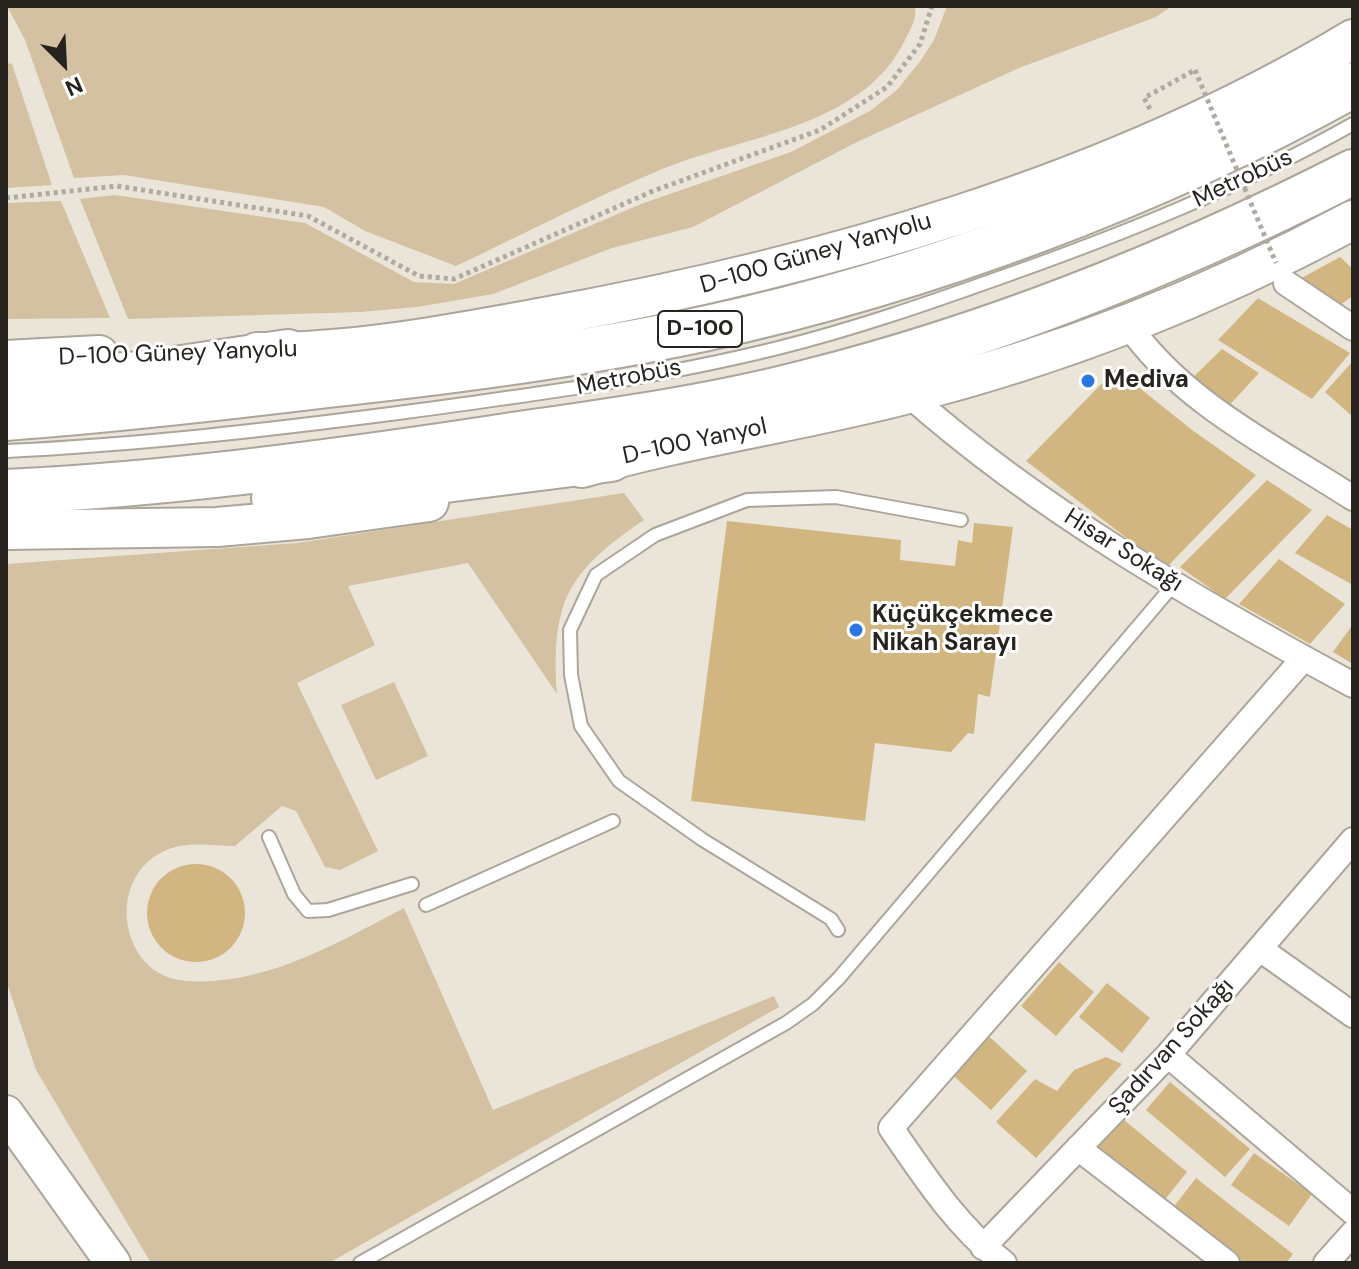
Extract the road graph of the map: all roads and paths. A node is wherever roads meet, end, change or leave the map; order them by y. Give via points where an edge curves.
1 (932, 6) edge
2 (1353, 39) edge
3 (1353, 85) edge
4 (1144, 98) dead end
5 (1353, 124) edge
6 (1353, 172) edge
7 (6, 198) edge
8 (1353, 220) edge
9 (1281, 273) joint
10 (1127, 323) junction
11 (1353, 328) edge
12 (288, 352) junction
13 (6, 360) edge
14 (6, 383) edge
15 (908, 394) junction
16 (6, 418) edge
17 (6, 451) edge
18 (611, 459) joint
19 (6, 492) edge
20 (1353, 498) edge
21 (83, 508) junction
22 (961, 520) dead end
23 (6, 530) edge
24 (6, 543) edge
25 (1175, 583) junction
26 (1304, 658) junction
27 (1353, 685) edge
28 (613, 821) dead end
29 (269, 837) dead end
30 (1353, 840) edge
31 (412, 884) dead end
32 (426, 905) dead end
33 (838, 930) dead end
34 (1260, 949) junction
35 (1353, 1015) edge
36 (1168, 1055) junction
37 (6, 1113) edge
38 (1078, 1148) junction
39 (1353, 1212) edge
40 (1353, 1233) edge
41 (983, 1247) junction
42 (113, 1263) edge
43 (360, 1263) edge
44 (1004, 1263) edge
45 (1227, 1263) edge
46 (1326, 1263) edge

1 - 7 path via 920,44 887,87 820,130 625,202 454,279 419,276 308,216 117,186
2 - 12 main road, D-100 Güney Yanyolu via 1178,128 1050,182 832,253 598,308 378,344
3 - 16 highway, D-100 via 1128,193 952,258 776,311 593,350 457,370
4 - 9 path, bridge via 1195,70
5 - 17 lane, Metrobüs via 1295,156 1113,238 871,323 775,348 584,387 430,409 281,428
6 - 21 highway via 1110,285 964,337 805,383 592,425
8 - 10 main road, D-100 Yanyol via 1212,289
9 - 11 street
10 - 15 main road, D-100 Yanyol
10 - 20 street via 1147,353 1177,381
12 - 13 main road, D-100 Güney Yanyolu
12 - 14 highway via 142,374
15 - 18 main road, D-100 Yanyol
15 - 25 street, Hisar Sokağı via 1050,506
18 - 21 highway via 277,498 151,496
19 - 21 highway
21 - 23 main road
21 - 24 main road
22 - 33 lane via 836,497 747,500 655,535 596,575 570,630 571,675 581,726 619,781 831,919
25 - 26 street, Hisar Sokağı
25 - 43 lane via 813,1004
26 - 27 street, Hisar Sokağı
26 - 41 street via 891,1128
28 - 32 lane
29 - 31 lane via 294,894 308,911 328,910
30 - 34 street, Şadırvan Sokağı
34 - 35 street
34 - 36 street, Şadırvan Sokağı
36 - 38 street, Şadırvan Sokağı
36 - 39 street
37 - 42 main road
38 - 41 street, Şadırvan Sokağı
38 - 45 street
40 - 46 street
41 - 44 street

